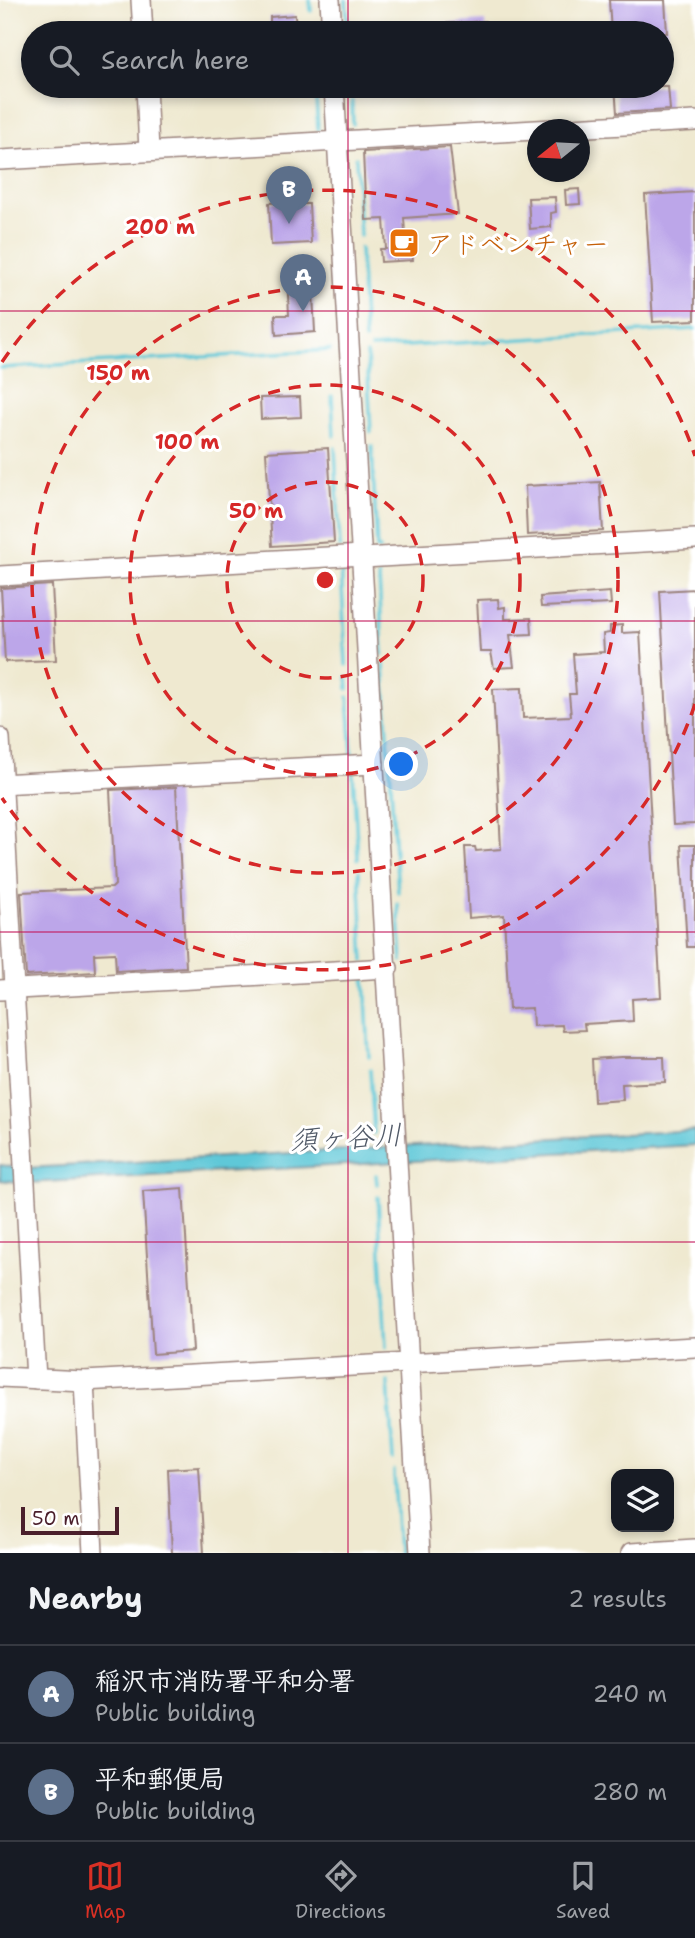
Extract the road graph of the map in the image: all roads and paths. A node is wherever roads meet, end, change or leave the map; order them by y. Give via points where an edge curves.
1 (141, 0) edge
2 (330, 0) edge
3 (142, 21) edge
4 (331, 21) edge
5 (147, 98) edge
6 (335, 98) edge
7 (695, 121) edge
8 (337, 140) junction
9 (149, 151) junction
10 (0, 160) edge
11 (695, 539) edge
12 (362, 557) junction
13 (0, 576) edge
14 (0, 738) edge
15 (374, 764) junction
16 (1, 784) edge
17 (388, 968) junction
18 (7, 989) edge
19 (695, 1347) edge
20 (410, 1363) junction
21 (0, 1377) edge
22 (36, 1380) junction
23 (84, 1381) junction
24 (695, 1549) edge
25 (93, 1553) edge
26 (420, 1553) edge
27 (631, 1553) edge

1 - 3 street
2 - 4 street
5 - 9 street
6 - 8 street
7 - 8 street
8 - 9 street
8 - 12 street
9 - 10 street
11 - 12 street
12 - 13 street
12 - 15 street
14 - 16 street
15 - 16 street
15 - 17 street
16 - 18 street
17 - 18 street
17 - 20 street
18 - 22 street via 24,1166
19 - 20 street
20 - 23 street
20 - 26 street
21 - 22 street
22 - 23 street
23 - 25 street
24 - 27 street

